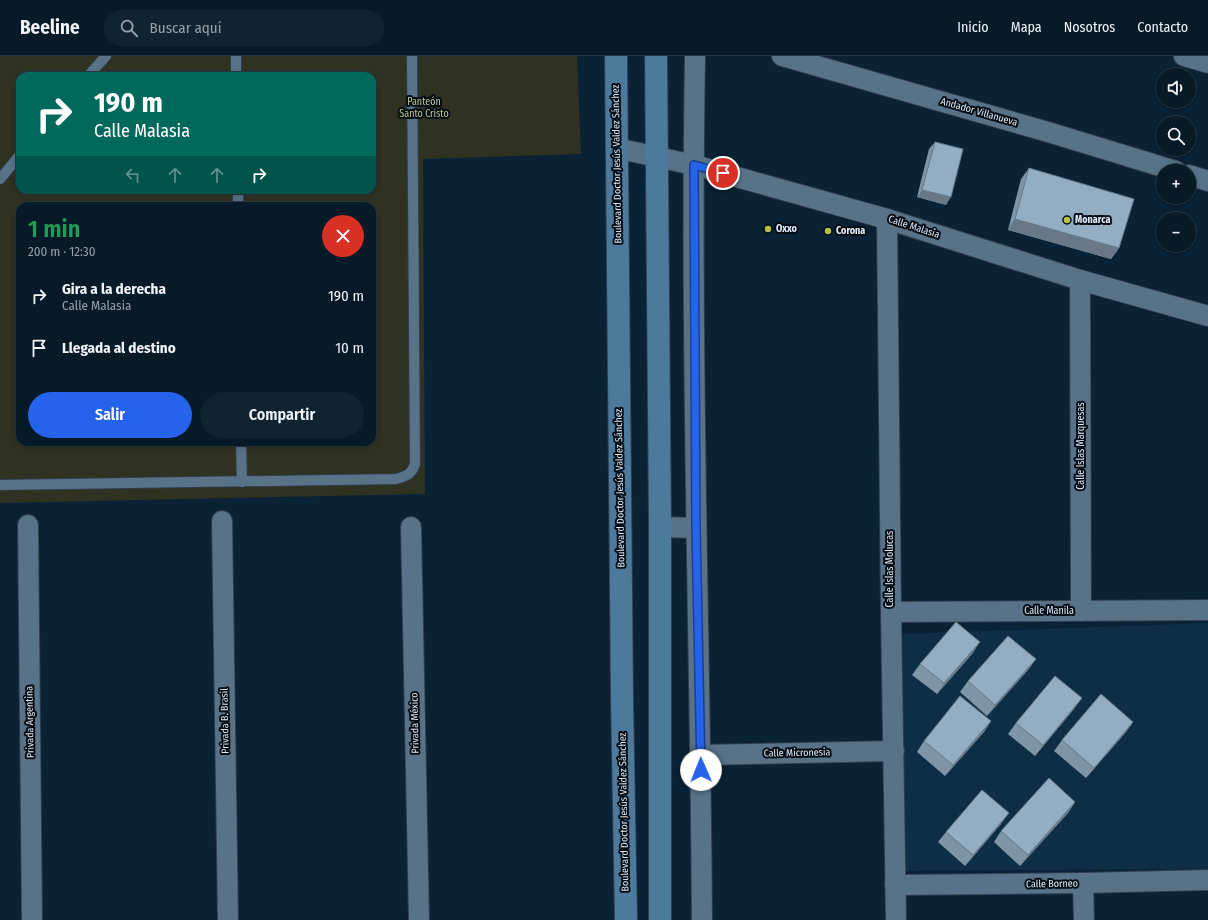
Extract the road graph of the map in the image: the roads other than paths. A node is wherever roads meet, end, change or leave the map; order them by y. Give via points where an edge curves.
1 (106, 56) edge
2 (236, 56) edge
3 (412, 56) edge
4 (616, 56) edge
5 (656, 56) edge
6 (696, 56) edge
7 (782, 56) edge
8 (1184, 56) edge
9 (1208, 63) edge
10 (92, 72) edge
11 (236, 72) edge
12 (616, 148) junction
13 (657, 158) junction
14 (16, 160) edge
15 (694, 165) junction
16 (1156, 165) edge
17 (1196, 177) edge
18 (0, 179) edge
19 (1208, 181) edge
20 (887, 218) junction
21 (1080, 280) junction
22 (1208, 316) edge
23 (241, 446) edge
24 (242, 482) junction
25 (0, 485) edge
26 (222, 521) dead end
27 (28, 525) dead end
28 (411, 526) dead end
29 (660, 527) junction
30 (696, 528) junction
31 (1208, 610) edge
32 (1081, 611) junction
33 (891, 612) junction
34 (894, 751) junction
35 (700, 755) junction
36 (1208, 880) edge
37 (1083, 883) junction
38 (895, 885) junction
39 (32, 920) edge
40 (228, 920) edge
41 (419, 920) edge
42 (626, 920) edge
43 (660, 920) edge
44 (702, 920) edge
45 (896, 920) edge
46 (1084, 920) edge

1 - 10 lane
2 - 11 lane
3 - 24 lane via 415,464 406,477 396,479
4 - 12 main road, Boulevard Doctor Jesús Valdez Sánchez
5 - 13 main road
6 - 15 street
7 - 16 street, Andador Villanueva
8 - 9 street
12 - 13 street, Calle Malasia
12 - 42 main road, Boulevard Doctor Jesús Valdez Sánchez
13 - 15 street, Calle Malasia
13 - 29 main road
14 - 18 lane
15 - 20 street, Calle Malasia
15 - 30 street
17 - 19 street
20 - 21 street, Calle Malasia
20 - 33 street, Calle Islas Molucas
21 - 22 street, Calle Malasia
21 - 32 street, Calle Islas Marquesas
23 - 24 lane
24 - 25 lane
26 - 40 street, Privada B. Brasil
27 - 39 street, Privada Argentina
28 - 41 street, Privada México
29 - 30 street
29 - 43 main road
30 - 35 street
31 - 32 street, Calle Manila
32 - 33 street, Calle Manila
33 - 34 street, Calle Islas Molucas
34 - 35 street, Calle Micronesia
34 - 38 street, Calle Islas Molucas
35 - 44 street
36 - 37 street, Calle Borneo
37 - 38 street, Calle Borneo
37 - 46 street
38 - 45 street, Calle Islas Molucas

